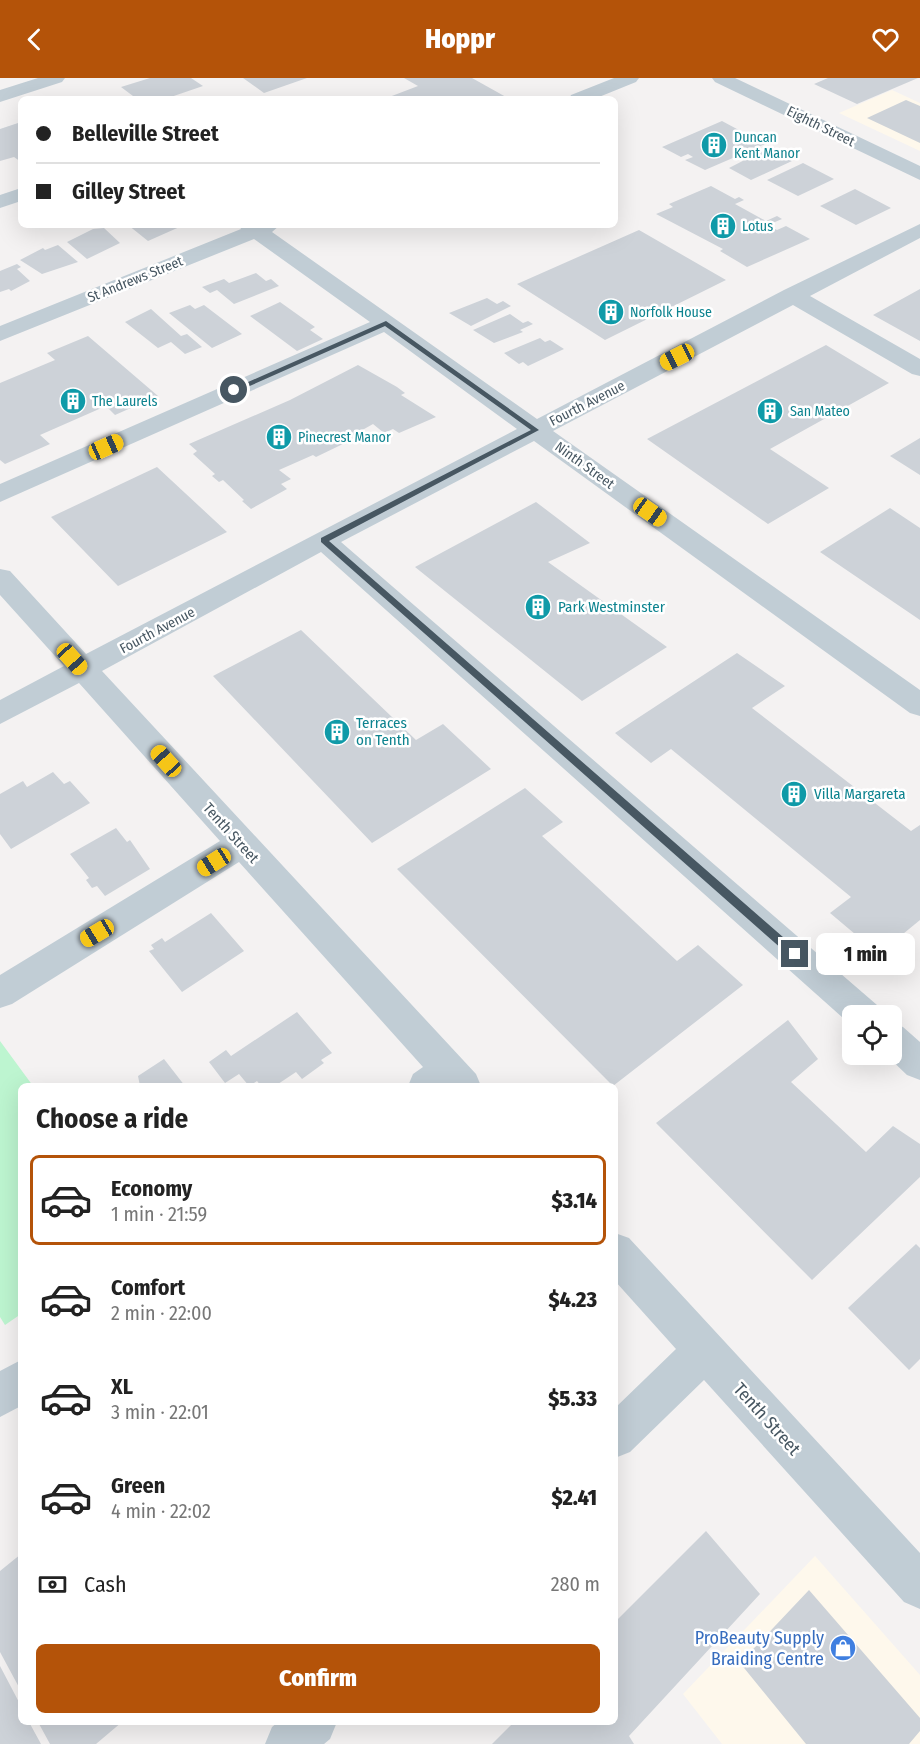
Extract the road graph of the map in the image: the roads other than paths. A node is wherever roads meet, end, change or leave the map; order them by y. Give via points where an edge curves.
1 (630, 78) edge
2 (721, 78) edge
3 (53, 82) edge
4 (0, 96) edge
5 (585, 96) edge
6 (920, 174) edge
7 (18, 195) edge
8 (0, 202) edge
9 (256, 228) edge
10 (259, 228) edge
11 (920, 230) edge
12 (792, 295) junction
13 (386, 323) junction
14 (0, 334) edge
15 (920, 369) edge
16 (536, 430) junction
17 (0, 494) edge
18 (323, 540) junction
19 (0, 578) edge
20 (82, 670) junction
21 (920, 705) edge
22 (0, 712) edge
23 (242, 844) junction
24 (0, 993) edge
25 (852, 1005) edge
26 (902, 1048) edge
27 (920, 1064) edge
28 (446, 1081) edge
29 (618, 1255) edge
30 (705, 1350) junction
31 (18, 1383) edge
32 (0, 1396) edge
33 (618, 1434) edge
34 (920, 1586) edge
35 (310, 1725) edge
36 (289, 1744) edge

1 - 5 street
2 - 6 street, Eighth Street
3 - 4 street
7 - 8 street
9 - 14 street, St Andrews Street
10 - 13 street, Ninth Street
11 - 12 street, Fourth Avenue
12 - 15 street
12 - 16 street, Fourth Avenue
13 - 16 street, Ninth Street
13 - 17 street
16 - 18 street, Fourth Avenue
16 - 21 street, Ninth Street
18 - 20 street, Fourth Avenue
18 - 25 street
19 - 20 street, Tenth Street
20 - 22 street, Fourth Avenue
20 - 23 street, Tenth Street
23 - 24 street
23 - 28 street, Tenth Street
26 - 27 street
29 - 30 street, Tenth Street
30 - 33 street
30 - 34 street, Tenth Street
31 - 32 street
35 - 36 street

